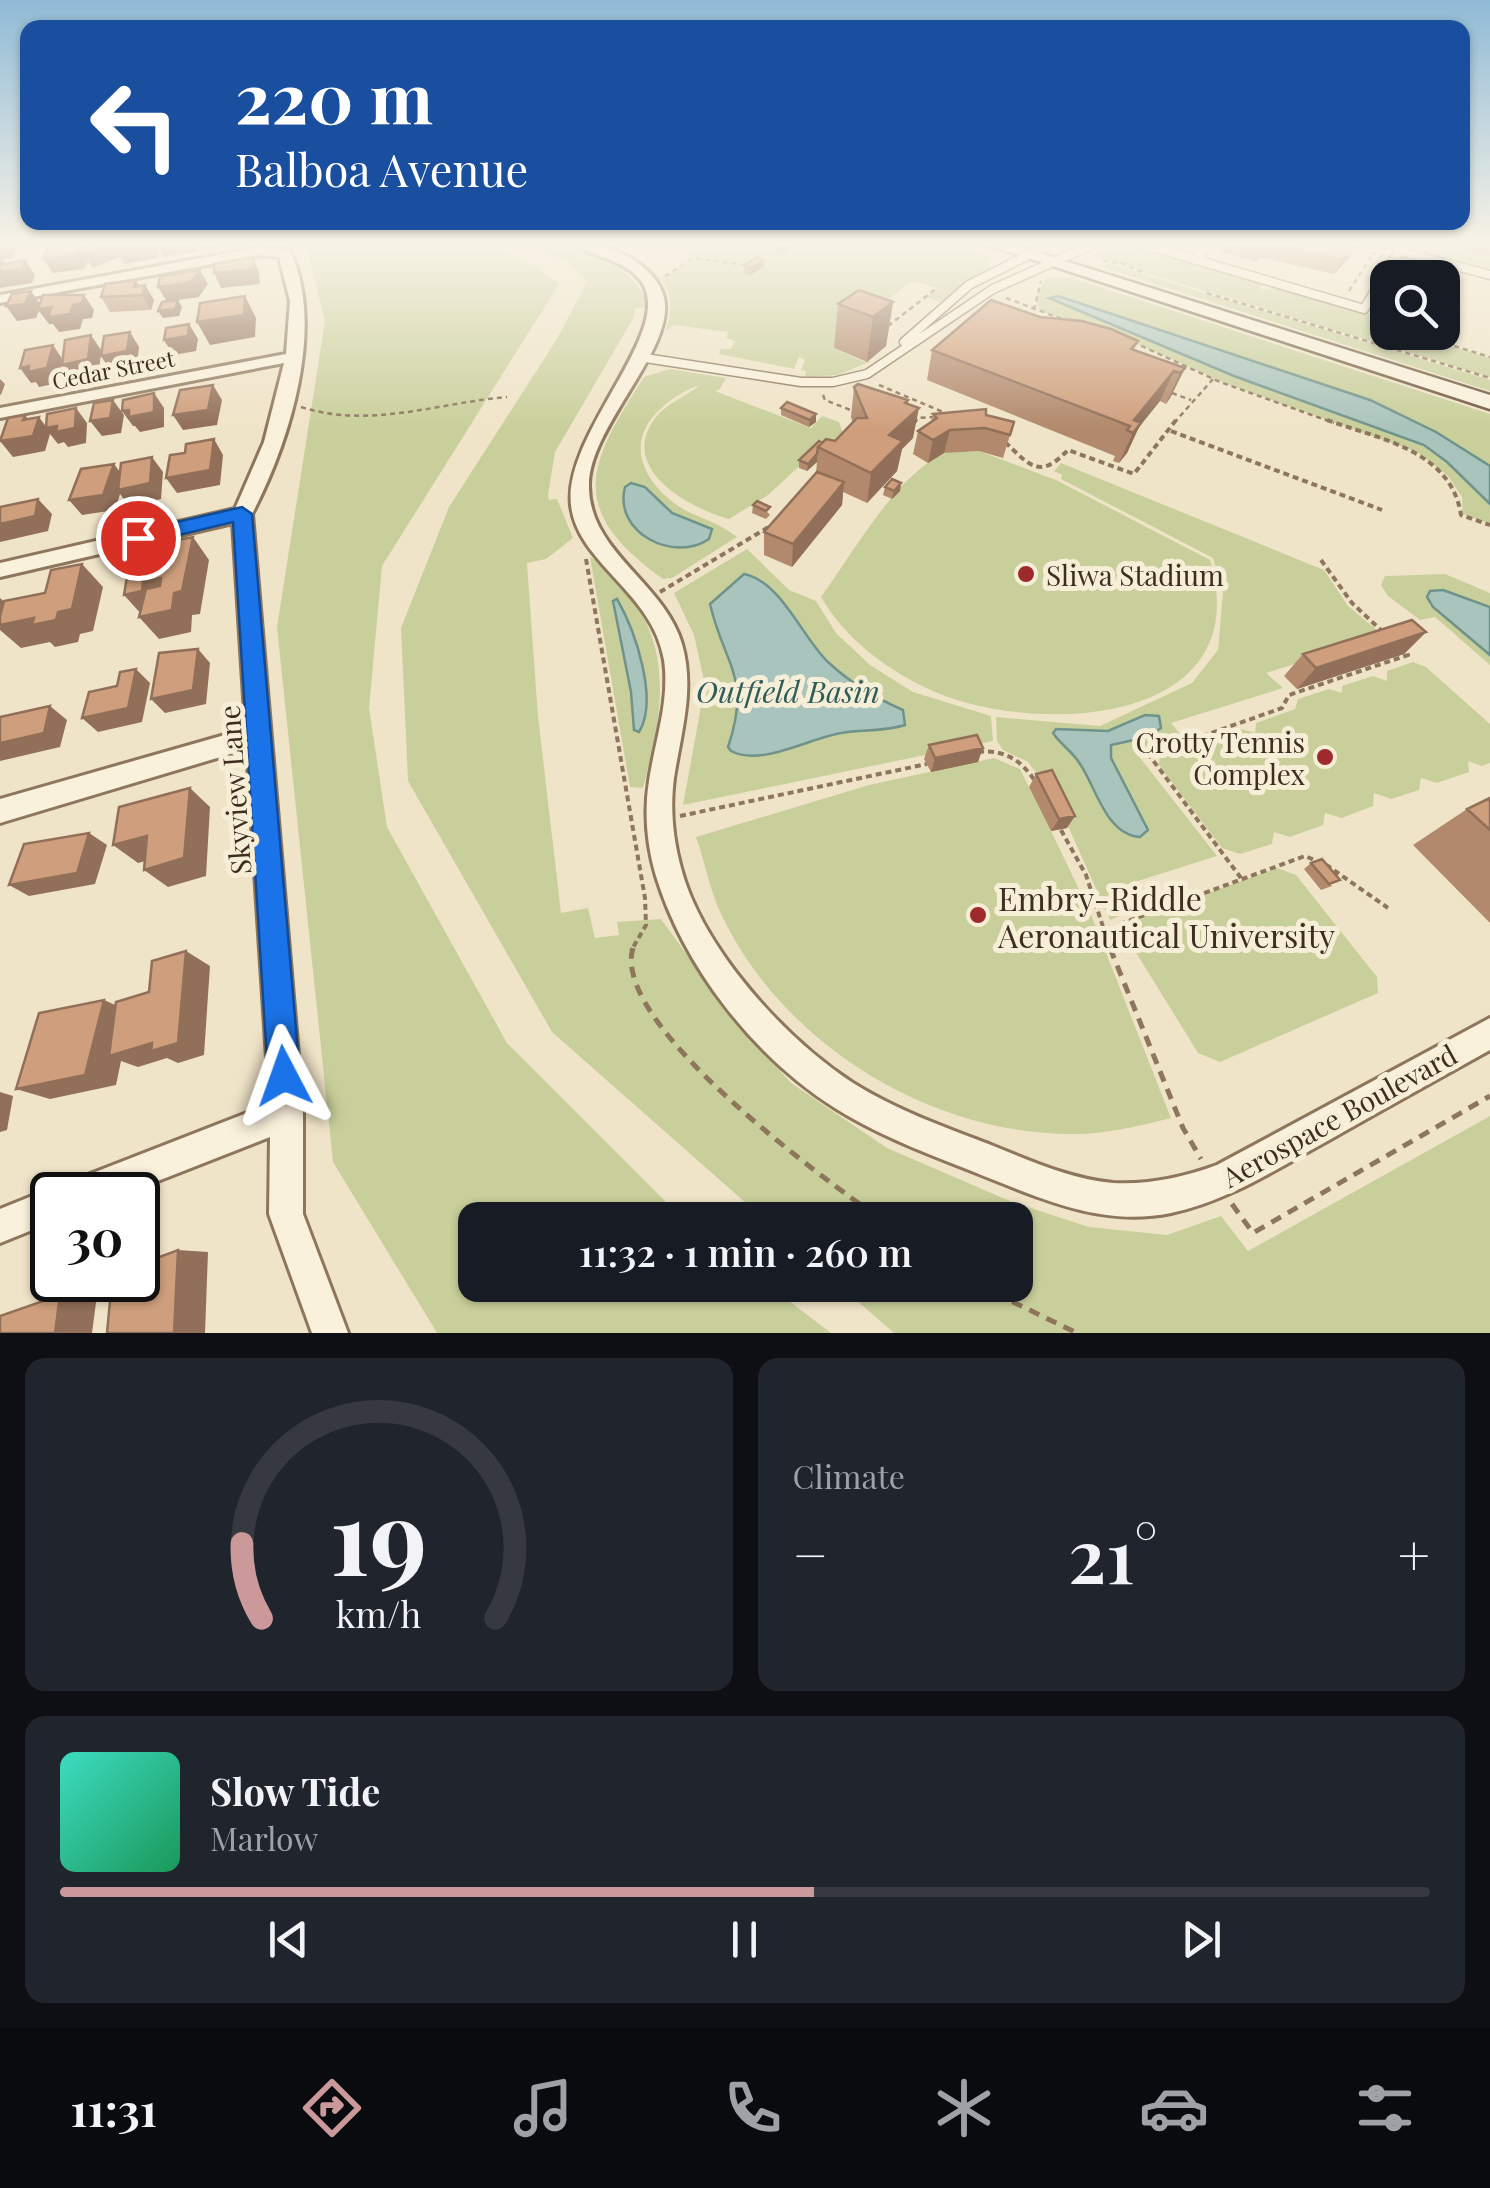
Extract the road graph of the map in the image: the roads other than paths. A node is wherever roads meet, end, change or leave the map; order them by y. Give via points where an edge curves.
1 (298, 305) edge
2 (657, 305) edge
3 (942, 305) edge
4 (969, 305) edge
5 (1178, 305) edge
6 (293, 357) junction
7 (639, 357) junction
8 (884, 362) junction
9 (1490, 402) edge
10 (0, 413) edge
11 (242, 514) junction
12 (0, 570) edge
13 (261, 735) junction
14 (0, 811) edge
15 (1490, 1033) edge
16 (287, 1114) junction
17 (138, 1172) edge
18 (30, 1214) edge
19 (0, 1226) edge
20 (330, 1333) edge

1 - 6 street
2 - 7 street, Aerospace Boulevard
3 - 8 lane
4 - 8 lane
5 - 9 main road
6 - 10 street, Cedar Street
6 - 11 street via 262,482
7 - 8 lane via 804,384 846,382
7 - 15 street, Aerospace Boulevard via 591,440 576,489 592,536 641,586 670,638 677,710 661,782 670,879 697,937 740,997 797,1058 846,1096 1072,1194 1156,1199 1216,1183
11 - 12 street
11 - 13 street, Skyview Lane
13 - 14 street
13 - 16 street, Skyview Lane
16 - 17 street
16 - 20 street, Skyview Lane via 286,1214
18 - 19 street

